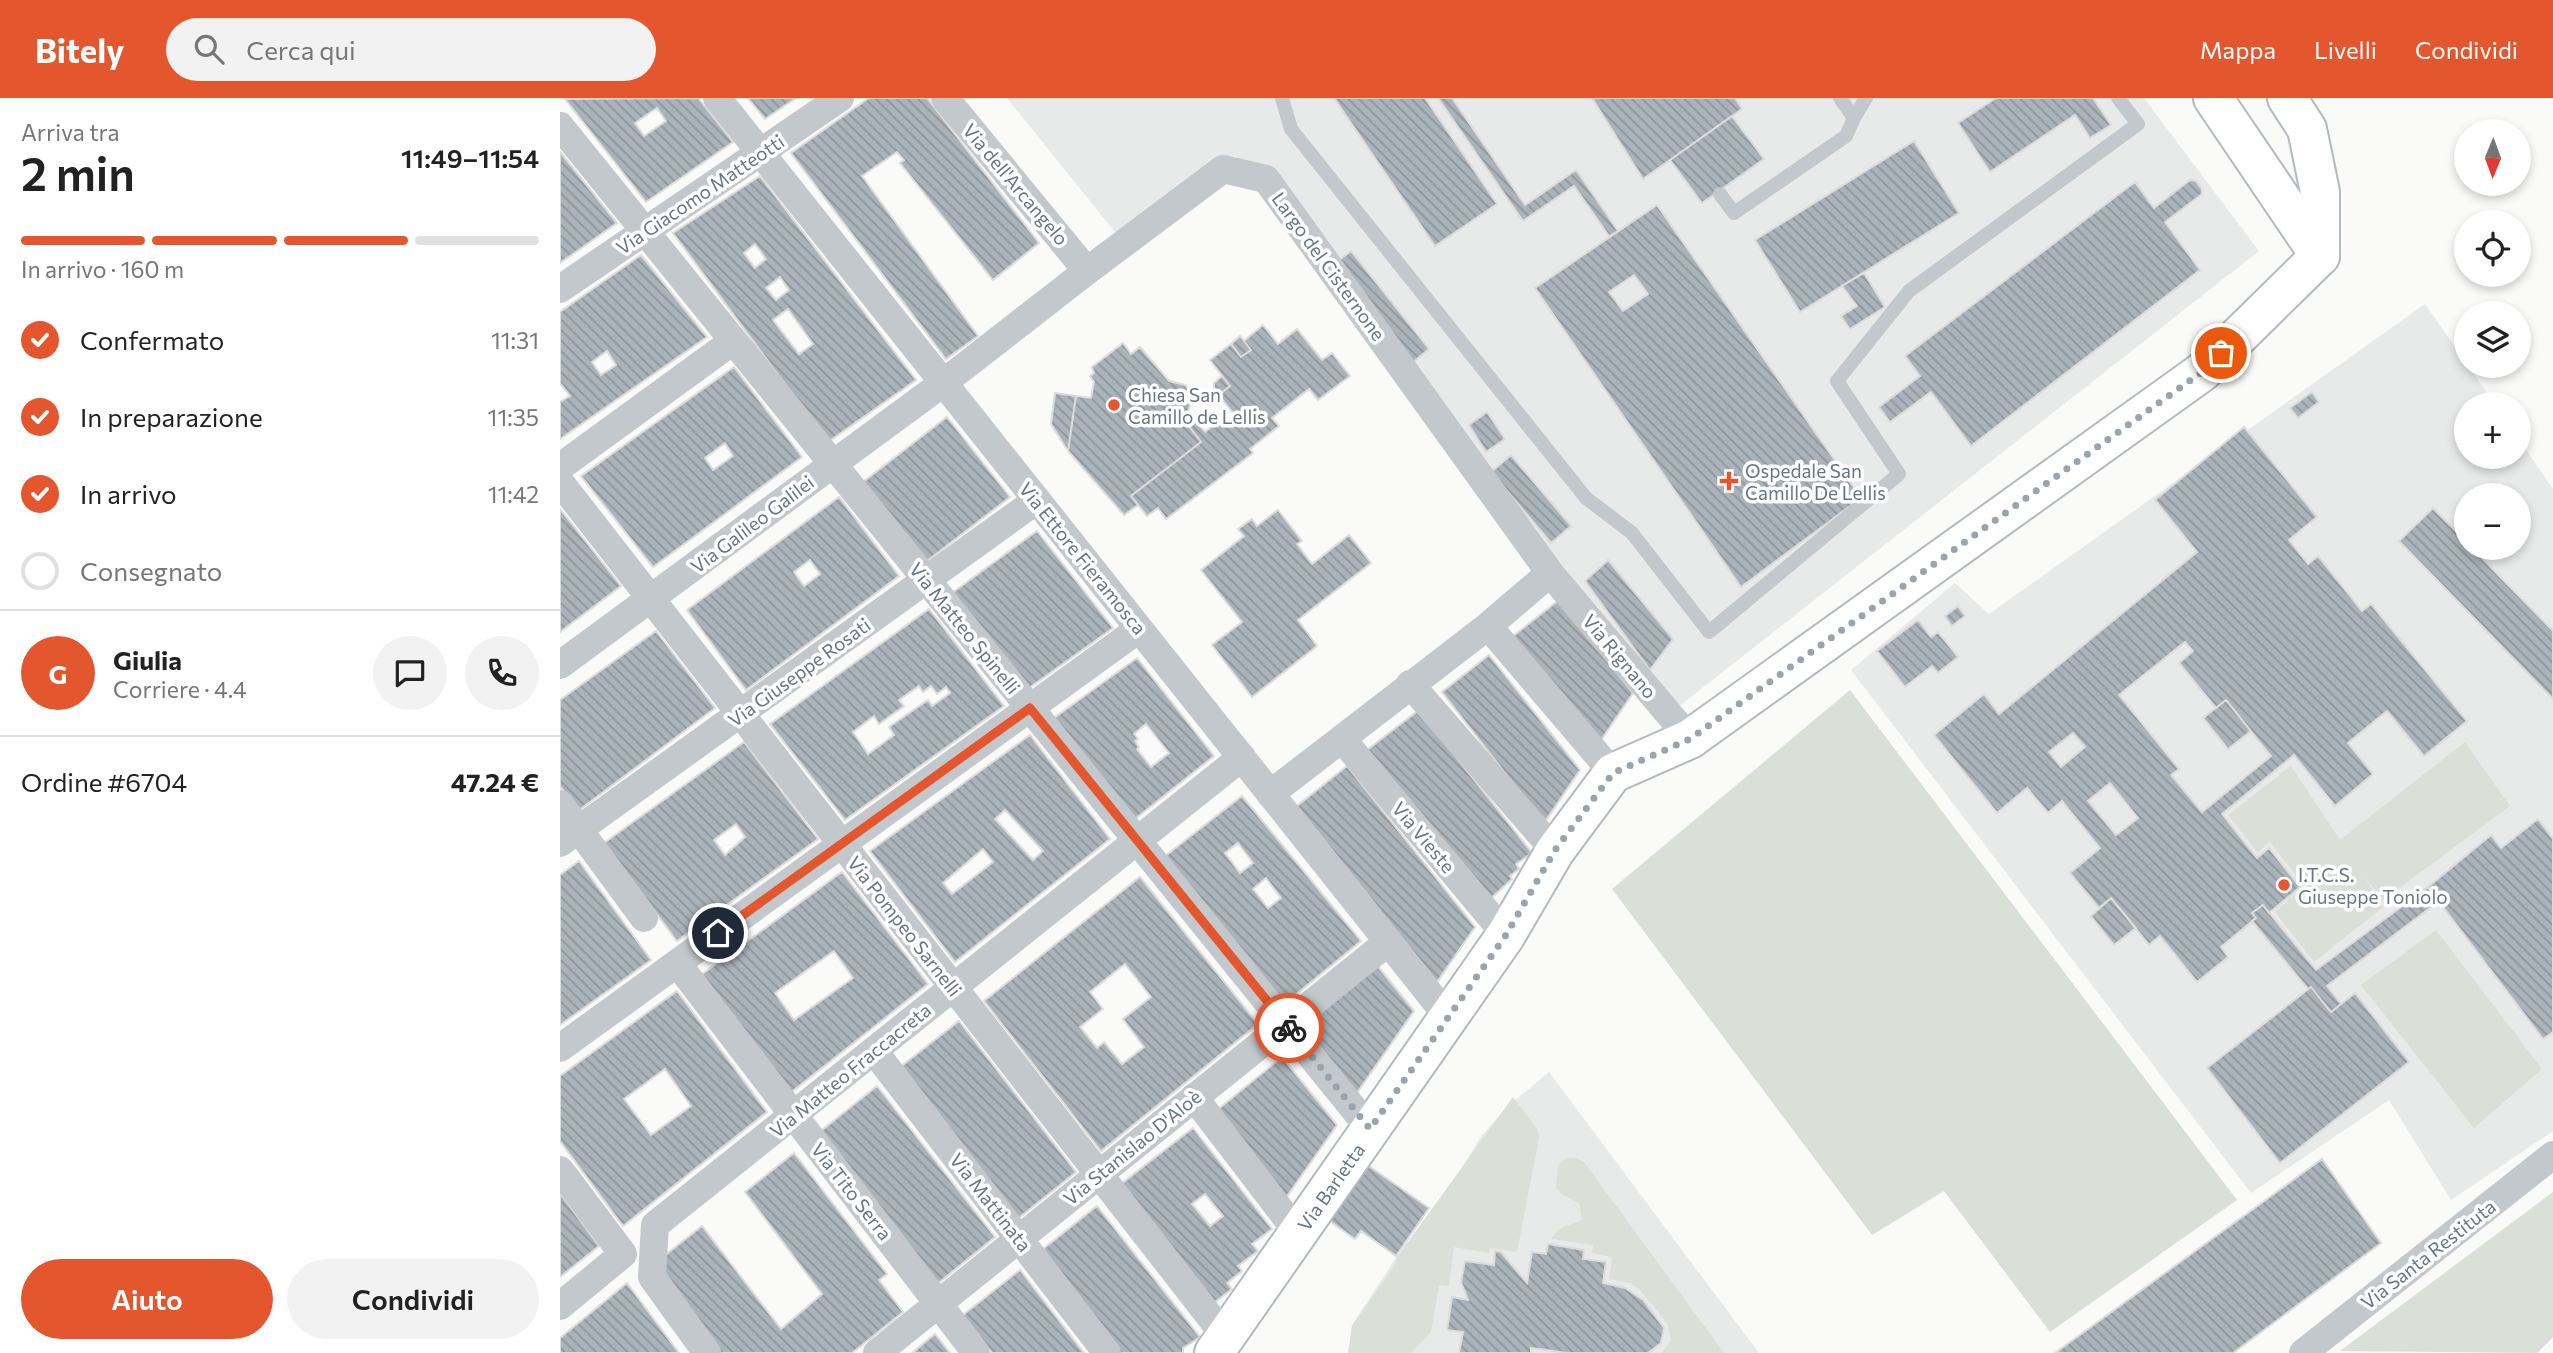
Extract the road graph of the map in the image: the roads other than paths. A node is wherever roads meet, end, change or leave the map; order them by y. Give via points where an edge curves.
1 (717, 98) edge
2 (840, 98) edge
3 (945, 98) edge
4 (1282, 98) edge
5 (1840, 98) edge
6 (1866, 98) edge
7 (2118, 98) edge
8 (2213, 98) edge
9 (2287, 98) edge
10 (1854, 118) junction
11 (560, 127) edge
12 (760, 153) junction
13 (1720, 194) dead end
14 (645, 232) junction
15 (2320, 256) junction
16 (1087, 271) junction
17 (560, 289) edge
18 (733, 341) junction
19 (943, 383) junction
20 (832, 464) junction
21 (560, 467) edge
22 (560, 482) edge
23 (1037, 500) junction
24 (1550, 573) junction
25 (926, 580) junction
26 (651, 599) junction
27 (1488, 626) junction
28 (1139, 629) junction
29 (560, 665) edge
30 (1410, 684) junction
31 (1030, 708) junction
32 (740, 714) junction
33 (1342, 739) junction
34 (1690, 739) junction
35 (1242, 757) junction
36 (1613, 773) junction
37 (1270, 794) junction
38 (560, 804) edge
39 (570, 836) edge
40 (1137, 841) junction
41 (842, 844) junction
42 (1555, 850) junction
43 (644, 918) dead end
44 (1506, 935) junction
45 (1388, 942) junction
46 (677, 963) junction
47 (953, 988) junction
48 (1448, 1017) junction
49 (1285, 1024) junction
50 (560, 1048) edge
51 (874, 1051) junction
52 (1194, 1097) junction
53 (794, 1115) junction
54 (1370, 1129) junction
55 (2553, 1155) edge
56 (560, 1170) edge
57 (1099, 1174) junction
58 (1298, 1233) junction
59 (1019, 1238) junction
60 (938, 1304) junction
61 (560, 1306) edge
62 (1219, 1345) edge
63 (707, 1353) edge
64 (877, 1353) edge
65 (976, 1353) edge
66 (1107, 1353) edge
67 (2303, 1353) edge

1 - 12 street, Via Ettore Fieramosca
2 - 12 street, Via Giacomo Matteotti
3 - 16 street, Via dell'Arcangelo
4 - 7 lane via 1292,129 1586,498 1632,533 1709,632 1899,474 1837,381 1909,290 2138,124
5 - 10 lane
6 - 10 lane
8 - 15 street
9 - 15 street via 2307,128 2320,192
10 - 13 lane via 1846,136 1734,213
11 - 14 street, Via Matteo Spinelli
12 - 14 street, Via Giacomo Matteotti
12 - 19 street, Via Ettore Fieramosca
14 - 17 street, Via Giacomo Matteotti
14 - 18 street, Via Matteo Spinelli
15 - 34 street, Via Barletta via 2202,372
16 - 19 street, Largo del Cisternone
16 - 24 street, Largo del Cisternone via 1223,169 1266,179
18 - 20 street, Via Matteo Spinelli
18 - 21 street
19 - 20 street, Via Galileo Galilei
19 - 23 street, Via Ettore Fieramosca
20 - 25 street, Via Matteo Spinelli
20 - 26 street, Via Galileo Galilei
22 - 26 street, Via Pompeo Sarnelli
23 - 25 street, Via Giuseppe Rosati
23 - 28 street, Via Ettore Fieramosca
24 - 27 street
24 - 34 street, Via Rignano
25 - 31 street, Via Matteo Spinelli
25 - 32 street, Via Giuseppe Rosati
26 - 29 street, Via Galileo Galilei
26 - 32 street, Via Pompeo Sarnelli
27 - 30 street
27 - 36 street
28 - 31 street
28 - 35 street, Via Ettore Fieramosca
30 - 33 street
30 - 42 street
31 - 40 street, Via Matteo Spinelli
31 - 41 street
32 - 39 street, Via Giuseppe Rosati
32 - 41 street, Via Pompeo Sarnelli
33 - 37 street
33 - 44 street, Via Vieste
34 - 36 street, Via Barletta
35 - 37 street, Via Ettore Fieramosca
35 - 40 street, Via Matteo Fraccacreta
36 - 42 street, Via Barletta
37 - 45 street, Via Ettore Fieramosca
38 - 39 street
39 - 43 street
40 - 47 street, Via Matteo Fraccacreta
40 - 49 street, Via Matteo Spinelli
41 - 46 street
41 - 47 street, Via Pompeo Sarnelli
42 - 44 street, Via Barletta
44 - 48 street, Via Barletta
45 - 48 street, Via Ettore Fieramosca
45 - 49 street, Via Stanislao D'Aloè
46 - 50 street
46 - 53 street, Via Tito Serra
47 - 51 street, Via Matteo Fraccacreta
47 - 57 street, Via Pompeo Sarnelli
48 - 54 street, Via Barletta
49 - 52 street, Via Stanislao D'Aloè
49 - 54 street, Via Matteo Spinelli
51 - 53 street, Via Matteo Fraccacreta
51 - 59 street, Via Mattinata
52 - 57 street, Via Stanislao D'Aloè
52 - 58 street
53 - 60 street, Via Tito Serra
53 - 63 street, Via Matteo Fraccacreta via 655,1225 652,1277
54 - 58 street, Via Barletta
55 - 67 street, Via Santa Restituta
56 - 61 street via 623,1254
57 - 59 street, Via Stanislao D'Aloè
57 - 62 street, Via Pompeo Sarnelli
58 - 62 street, Via Barletta
59 - 60 street, Via Stanislao D'Aloè
59 - 66 street, Via Mattinata
60 - 64 street, Via Stanislao D'Aloè
60 - 65 street, Via Tito Serra

